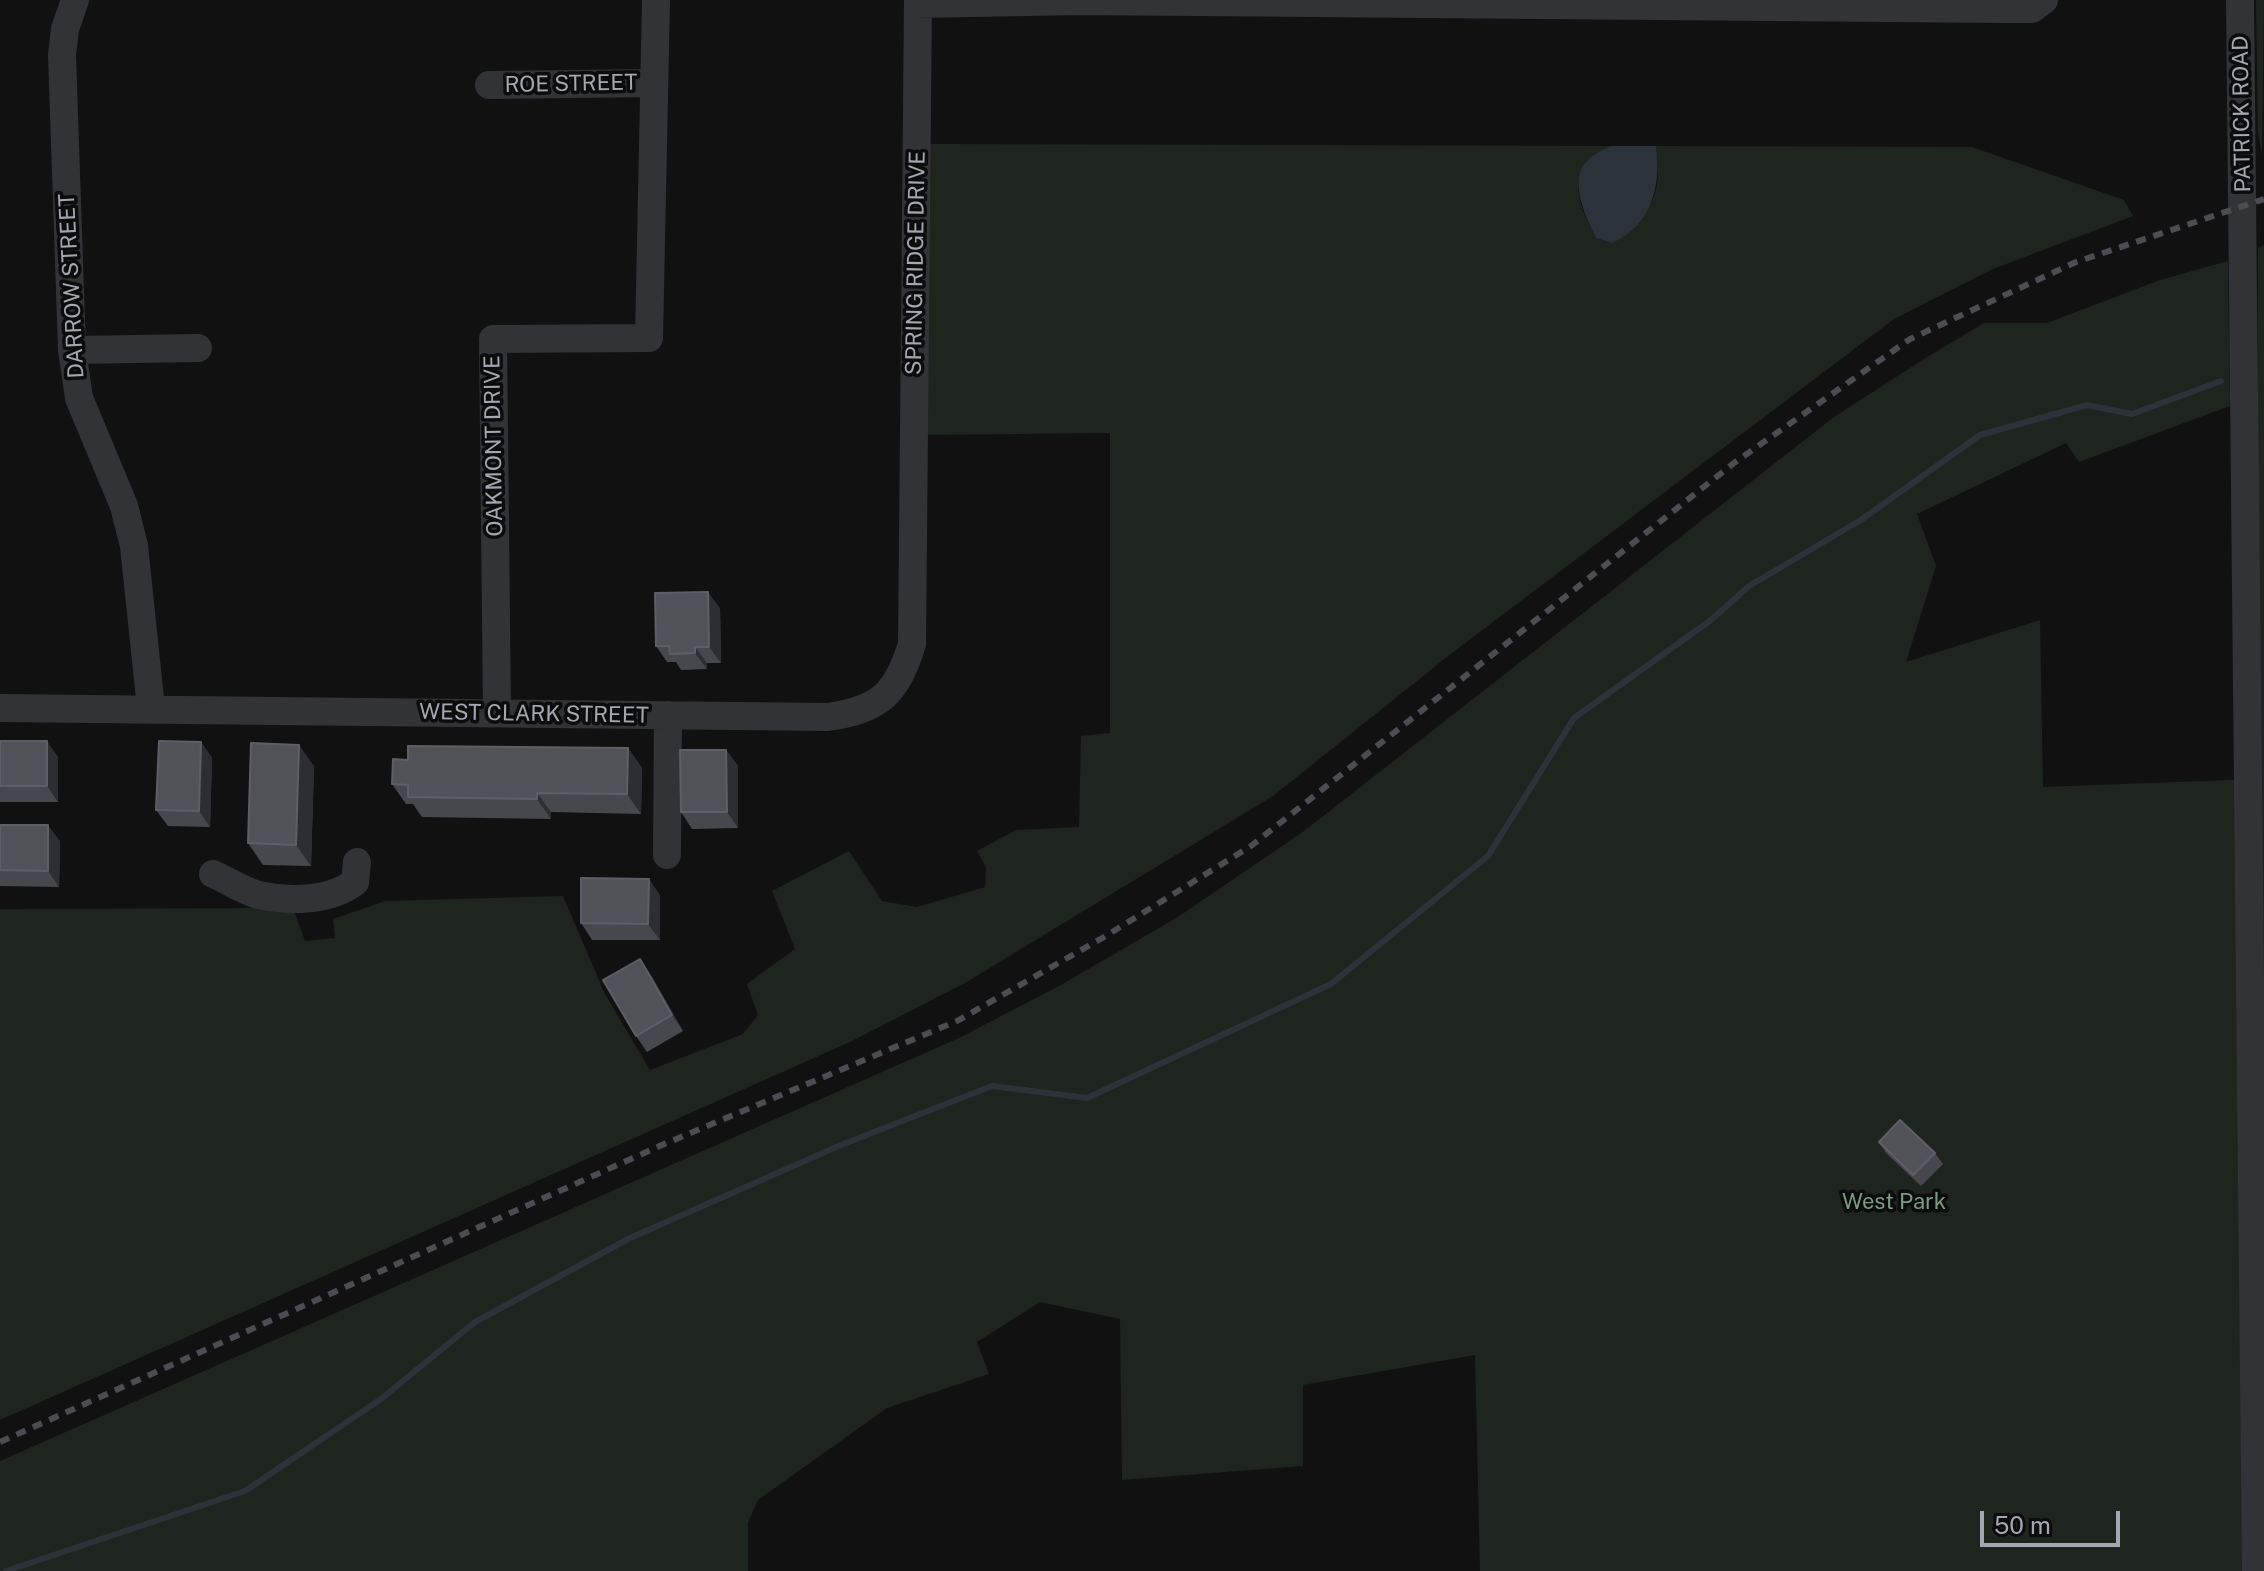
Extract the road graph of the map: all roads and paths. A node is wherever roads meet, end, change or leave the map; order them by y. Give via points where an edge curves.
1 (75, 0) edge
2 (656, 0) edge
3 (1081, 0) edge
4 (2044, 0) edge
5 (2240, 0) edge
6 (918, 2) edge
7 (1635, 4) edge
8 (652, 83) junction
9 (489, 85) dead end
10 (198, 348) dead end
11 (72, 350) junction
12 (913, 526) joint
13 (0, 708) edge
14 (151, 708) junction
15 (497, 712) junction
16 (668, 715) junction
17 (667, 855) dead end
18 (357, 862) dead end
19 (213, 874) dead end
20 (2256, 1571) edge

1 - 11 street, DARROW STREET via 62,55
2 - 8 street, OAKMONT DRIVE
3 - 6 street
3 - 7 street
4 - 7 street via 2032,9
5 - 20 street, PATRICK ROAD
6 - 12 street, SPRING RIDGE DRIVE
8 - 9 street, ROE STREET
8 - 15 street, OAKMONT DRIVE via 649,338 493,339
10 - 11 street
11 - 14 street, DARROW STREET via 79,398 124,506 134,546
12 - 16 street, WEST CLARK STREET via 912,644 896,684 882,699 855,713 828,717
13 - 14 street, WEST CLARK STREET
14 - 15 street, WEST CLARK STREET
15 - 16 street, WEST CLARK STREET
16 - 17 street
18 - 19 street via 355,882 341,893 318,897 258,895

